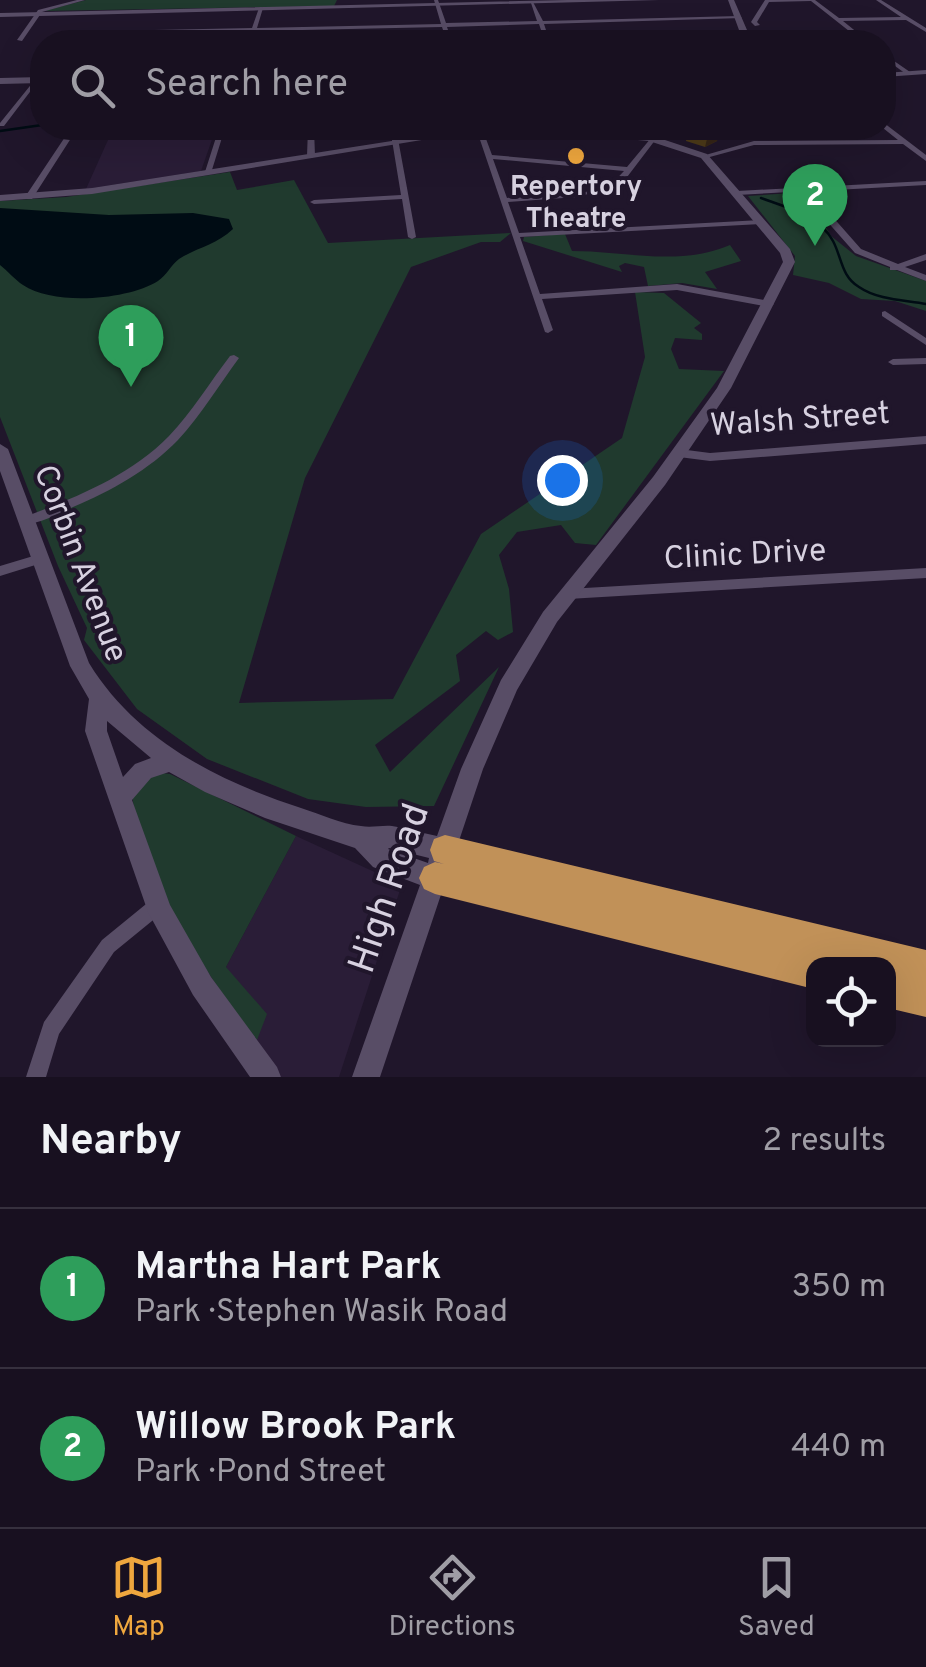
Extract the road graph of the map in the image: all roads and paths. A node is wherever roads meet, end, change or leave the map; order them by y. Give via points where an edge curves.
1 (83, 0) edge
2 (656, 0) edge
3 (731, 0) edge
4 (812, 0) edge
5 (878, 0) edge
6 (601, 1) edge
7 (437, 2) edge
8 (533, 2) junction
9 (337, 3) edge
10 (262, 8) junction
11 (37, 14) junction
12 (0, 15) edge
13 (739, 18) junction
14 (907, 18) junction
15 (838, 20) junction
16 (540, 23) junction
17 (758, 24) dead end
18 (444, 25) junction
19 (254, 30) joint
20 (446, 30) edge
21 (543, 30) edge
22 (742, 30) edge
23 (851, 30) edge
24 (926, 30) edge
25 (20, 40) dead end
26 (896, 66) edge
27 (926, 72) edge
28 (896, 74) edge
29 (908, 74) junction
30 (30, 79) edge
31 (0, 81) edge
32 (926, 88) edge
33 (30, 91) edge
34 (0, 110) edge
35 (14, 110) junction
36 (2, 125) edge
37 (896, 134) edge
38 (66, 140) edge
39 (218, 140) edge
40 (311, 140) edge
41 (395, 140) edge
42 (413, 140) edge
43 (486, 140) edge
44 (652, 140) edge
45 (656, 140) edge
46 (906, 142) junction
47 (395, 143) junction
48 (310, 156) junction
49 (706, 156) junction
50 (490, 157) junction
51 (926, 159) edge
52 (629, 169) junction
53 (206, 173) junction
54 (926, 183) edge
55 (792, 190) junction
56 (737, 193) junction
57 (29, 196) junction
58 (405, 197) junction
59 (0, 198) edge
60 (505, 200) junction
61 (314, 202) dead end
62 (761, 222) junction
63 (518, 235) junction
64 (412, 237) dead end
65 (926, 257) edge
66 (894, 268) junction
67 (926, 278) edge
68 (538, 297) junction
69 (769, 304) junction
70 (885, 314) dead end
71 (548, 330) dead end
72 (926, 342) edge
73 (234, 358) dead end
74 (926, 361) edge
75 (892, 362) dead end
76 (926, 440) edge
77 (0, 449) edge
78 (679, 453) junction
79 (5, 475) edge
80 (26, 521) junction
81 (40, 559) junction
82 (0, 571) edge
83 (926, 573) edge
84 (568, 594) junction
85 (99, 698) junction
86 (171, 761) junction
87 (118, 799) junction
88 (440, 864) junction
89 (157, 906) junction
90 (926, 967) edge
91 (806, 970) edge
92 (896, 993) edge
93 (926, 1000) edge
94 (259, 1070) edge
95 (36, 1077) edge
96 (366, 1077) edge

1 - 11 street
2 - 6 main road
3 - 13 main road
4 - 15 street
4 - 17 street via 767,1
5 - 14 street
6 - 8 main road
7 - 8 main road
7 - 9 main road
7 - 18 street
8 - 16 street
9 - 10 main road
10 - 11 main road
10 - 19 street
11 - 12 main road
11 - 25 street
13 - 16 street
13 - 22 main road
14 - 15 street
14 - 24 street
15 - 23 street
16 - 18 street
16 - 21 street
18 - 19 street
18 - 20 street
26 - 29 street
27 - 29 main road
28 - 29 main road
29 - 32 main road
30 - 31 main road
33 - 35 street
34 - 35 street
35 - 36 street
37 - 46 street
38 - 57 street
39 - 53 street
40 - 48 street
41 - 47 street
42 - 47 main road
43 - 50 street
44 - 52 street
45 - 49 main road
46 - 49 street via 754,143
46 - 51 street
47 - 48 main road
47 - 58 street
48 - 53 main road
49 - 56 main road
50 - 52 street
50 - 60 street
52 - 60 street via 618,183 579,196
53 - 57 main road
54 - 55 street
55 - 56 street
55 - 66 street via 858,251
56 - 62 main road
57 - 59 main road
58 - 61 street
58 - 64 street
60 - 63 street
62 - 63 street
62 - 69 main road, High Road via 789,258
63 - 68 street
65 - 66 street
66 - 67 street
68 - 69 street via 678,287
68 - 71 street
69 - 78 main road, High Road via 732,375
70 - 72 street
73 - 80 street via 172,438 135,470 89,498
74 - 75 street
76 - 78 street, Walsh Street
77 - 79 main road, Corbin Avenue
78 - 84 main road, High Road
79 - 80 main road, Corbin Avenue
80 - 81 main road, Corbin Avenue
81 - 82 street
81 - 85 main road, Corbin Avenue
83 - 84 street, Clinic Drive
84 - 88 main road, High Road via 524,657 489,726
85 - 86 main road, Corbin Avenue
85 - 87 main road via 96,732
86 - 87 main road via 143,771
86 - 88 main road, Corbin Avenue via 261,806 362,838 381,859
87 - 89 main road
88 - 90 highway
88 - 91 highway
88 - 96 main road, High Road
89 - 94 main road
89 - 95 street via 108,946 51,1029
92 - 93 highway

